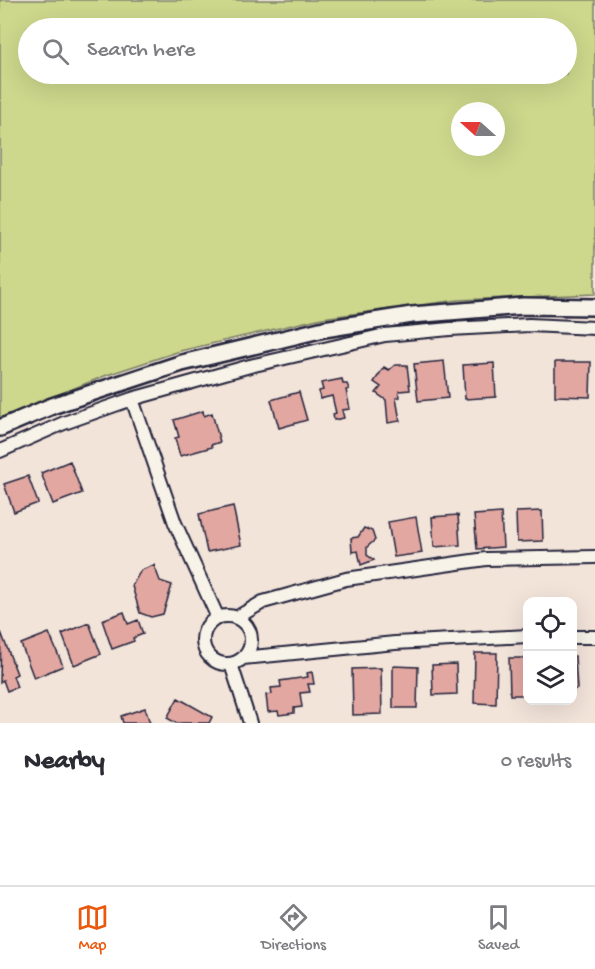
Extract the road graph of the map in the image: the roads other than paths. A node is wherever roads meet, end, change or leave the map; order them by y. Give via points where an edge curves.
1 (595, 307) edge
2 (595, 328) edge
3 (132, 399) junction
4 (0, 428) edge
5 (0, 452) edge
6 (595, 557) edge
7 (218, 618) junction
8 (236, 618) junction
9 (523, 636) edge
10 (577, 637) edge
11 (595, 638) edge
12 (243, 658) junction
13 (231, 664) junction
14 (250, 723) edge

1 - 4 street via 523,306 412,315 324,329 182,363 52,406
2 - 3 street via 529,325 385,335 250,366
3 - 5 street via 64,423
3 - 7 street via 175,523
6 - 8 street via 486,559 346,579 263,602
7 - 8 street
7 - 13 street via 208,624 203,635 204,647 210,657
8 - 12 street via 250,635 250,646
9 - 12 street via 395,643
10 - 11 street
12 - 13 street
13 - 14 street

